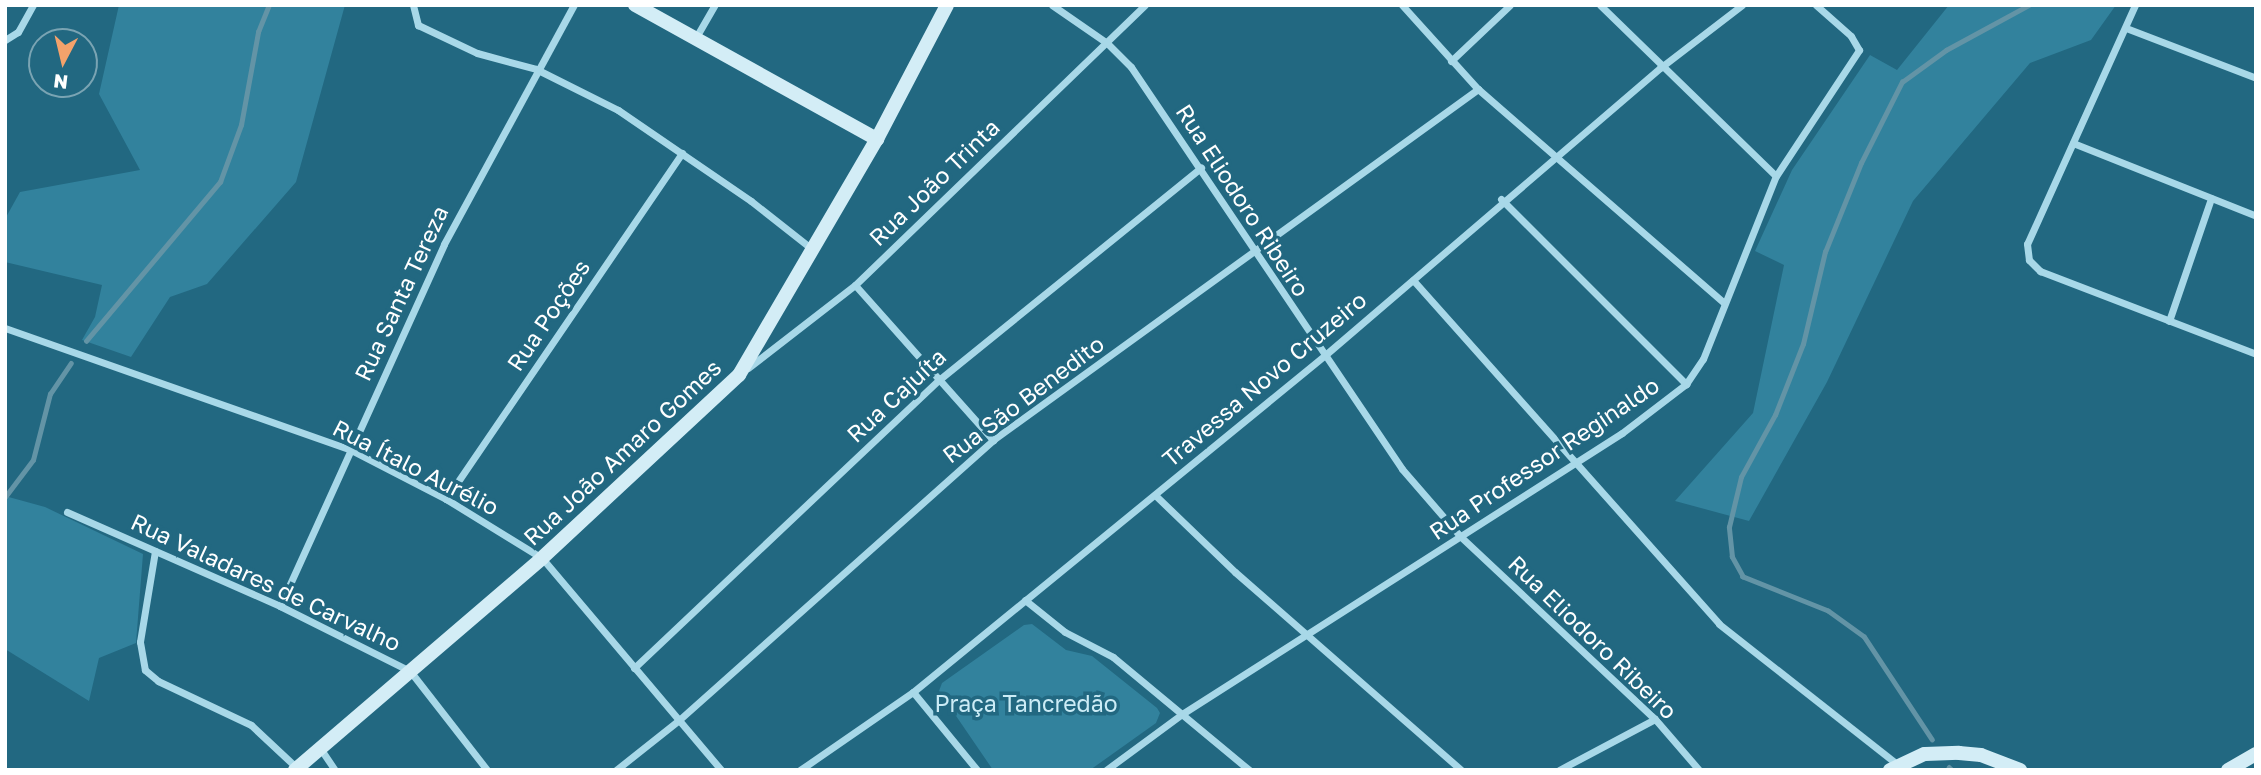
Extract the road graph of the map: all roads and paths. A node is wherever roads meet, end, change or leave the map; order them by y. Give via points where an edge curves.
1 (33, 5) edge
2 (413, 5) edge
3 (574, 5) edge
4 (635, 5) edge
5 (715, 5) edge
6 (1052, 5) edge
7 (1145, 5) edge
8 (1402, 5) edge
9 (1510, 5) edge
10 (1600, 5) edge
11 (1742, 5) edge
12 (1816, 5) edge
13 (2135, 5) edge
14 (943, 7) edge
15 (2126, 27) junction
16 (695, 39) junction
17 (5, 40) edge
18 (1107, 43) junction
19 (1451, 61) junction
20 (1660, 68) junction
21 (536, 69) junction
22 (2256, 78) edge
23 (1478, 89) junction
24 (877, 139) junction
25 (2073, 143) junction
26 (682, 153) junction
27 (1556, 159) junction
28 (1201, 168) junction
29 (1776, 176) junction
30 (2211, 198) junction
31 (1501, 199) junction
32 (2256, 216) edge
33 (812, 250) junction
34 (1254, 253) junction
35 (1413, 280) junction
36 (855, 285) junction
37 (1724, 303) junction
38 (2169, 321) junction
39 (5, 328) edge
40 (2256, 354) edge
41 (1324, 356) junction
42 (740, 375) junction
43 (940, 379) junction
44 (1686, 384) junction
45 (993, 440) junction
46 (349, 449) junction
47 (1575, 460) junction
48 (1155, 495) junction
49 (446, 499) junction
50 (67, 512) dead end
51 (1461, 537) junction
52 (155, 551) junction
53 (542, 558) junction
54 (1025, 600) junction
55 (280, 606) junction
56 (1309, 633) junction
57 (634, 668) junction
58 (410, 671) junction
59 (913, 692) junction
60 (1182, 714) junction
61 (1655, 719) junction
62 (680, 720) junction
63 (320, 748) junction
64 (2256, 754) edge
65 (1117, 767) edge
66 (1894, 767) edge
67 (296, 769) edge
68 (335, 770) edge
69 (487, 770) edge
70 (616, 770) edge
71 (722, 770) edge
72 (800, 770) edge
73 (977, 770) edge
74 (1106, 770) edge
75 (1249, 770) edge
76 (1461, 770) edge
77 (1559, 770) edge
78 (1699, 770) edge
79 (2020, 770) edge
80 (2228, 770) edge

1 - 17 street via 18,32
2 - 21 street via 418,25 477,53
3 - 21 street, Rua Santa Tereza
4 - 16 street
5 - 16 street
6 - 18 street, Rua Eliodoro Ribeiro
7 - 18 street, Rua João Trinta
8 - 19 street
9 - 19 street
10 - 20 street
11 - 20 street, Travessa Novo Cruzeiro
12 - 29 street, Rua Professor Reginaldo via 1851,36 1858,50
13 - 15 street
14 - 24 street, Rua João Amaro Gomes
15 - 22 street
15 - 25 street
16 - 24 street
18 - 28 street, Rua Eliodoro Ribeiro via 1131,67
18 - 36 street, Rua João Trinta
19 - 23 street
20 - 27 street, Travessa Novo Cruzeiro
20 - 29 street
21 - 26 street via 618,110
21 - 46 street, Rua Santa Tereza via 444,244
23 - 27 street
23 - 34 street, Rua São Benedito
24 - 33 street, Rua João Amaro Gomes
25 - 30 street
25 - 38 street via 2028,244 2029,260 2040,271
26 - 33 street
26 - 49 street, Rua Poções
27 - 31 street, Travessa Novo Cruzeiro
27 - 37 street
28 - 34 street, Rua Eliodoro Ribeiro
28 - 43 street, Rua Cajuíta
29 - 37 street, Rua Professor Reginaldo
30 - 32 street
30 - 38 street
31 - 35 street, Travessa Novo Cruzeiro
31 - 44 street
33 - 42 street, Rua João Amaro Gomes
34 - 41 street, Rua Eliodoro Ribeiro
34 - 45 street, Rua São Benedito
35 - 41 street, Travessa Novo Cruzeiro
35 - 47 street
36 - 42 street, Rua João Trinta
36 - 43 street
37 - 44 street, Rua Professor Reginaldo via 1703,359
38 - 40 street
39 - 46 street, Rua Ítalo Aurélio
41 - 48 street, Travessa Novo Cruzeiro
41 - 51 street, Rua Eliodoro Ribeiro via 1402,469
42 - 53 street, Rua João Amaro Gomes
43 - 45 street
43 - 57 street, Rua Cajuíta
44 - 47 street, Rua Professor Reginaldo via 1622,433
45 - 62 street, Rua São Benedito
46 - 49 street, Rua Ítalo Aurélio
46 - 55 street, Rua Santa Tereza
47 - 51 street, Rua Professor Reginaldo
47 - 66 street via 1626,523 1741,645
48 - 54 street, Travessa Novo Cruzeiro
48 - 56 street via 1235,572
49 - 53 street, Rua Ítalo Aurélio
50 - 52 street, Rua Valadares de Carvalho
51 - 56 street, Rua Professor Reginaldo
51 - 61 street, Rua Eliodoro Ribeiro
52 - 55 street, Rua Valadares de Carvalho
52 - 67 street via 140,642 145,670 158,681 251,725
53 - 57 street, Rua Ítalo Aurélio
53 - 58 street, Rua João Amaro Gomes
54 - 59 street, Travessa Novo Cruzeiro
54 - 60 street via 1065,632 1113,657
55 - 58 street, Rua Valadares de Carvalho
56 - 60 street, Rua Professor Reginaldo
56 - 76 street
57 - 62 street, Rua Ítalo Aurélio
58 - 63 street, Rua João Amaro Gomes
58 - 69 street, Rua Valadares de Carvalho
59 - 72 street, Travessa Novo Cruzeiro
59 - 73 street
60 - 65 street, Rua Professor Reginaldo
60 - 75 street
61 - 77 street
61 - 78 street, Rua Eliodoro Ribeiro
62 - 70 street, Rua São Benedito
62 - 71 street, Rua Ítalo Aurélio
63 - 67 street, Rua João Amaro Gomes
63 - 68 street
64 - 80 street
65 - 74 street, Rua Professor Reginaldo
66 - 79 street via 1925,754 1959,752

